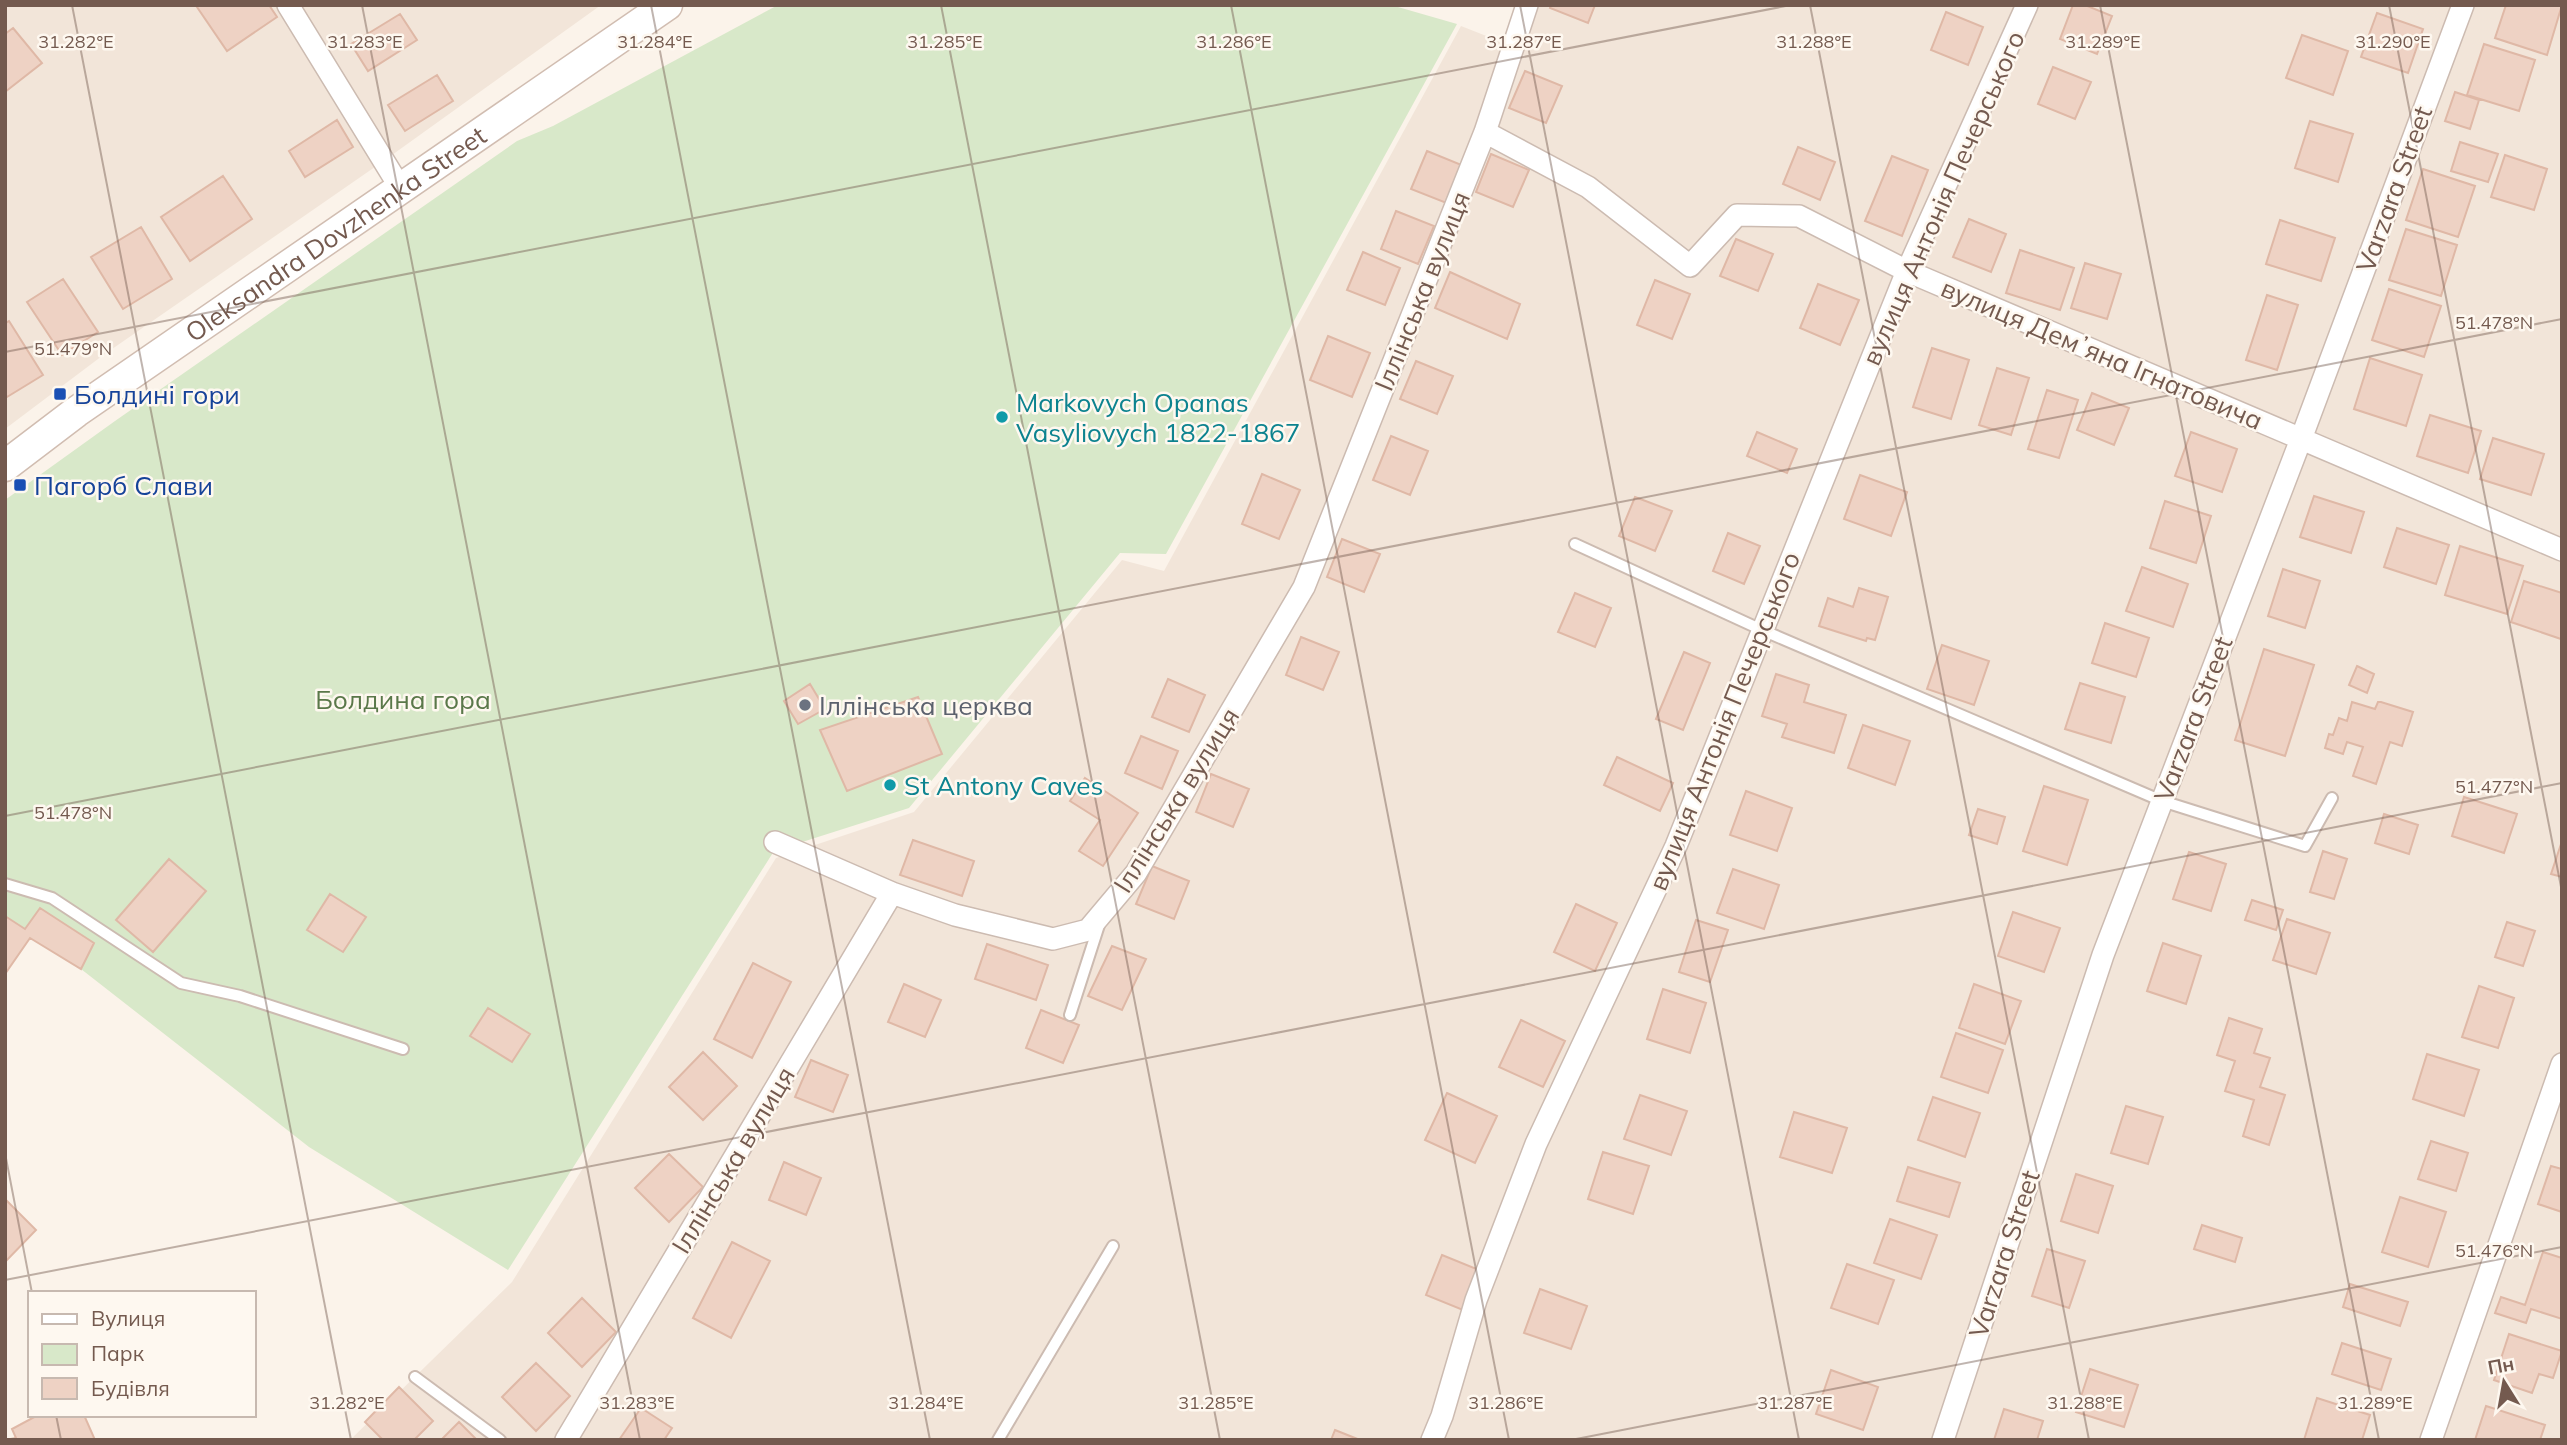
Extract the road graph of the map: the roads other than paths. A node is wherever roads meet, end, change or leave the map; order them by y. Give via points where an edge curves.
1 (288, 5) edge
2 (667, 5) edge
3 (1527, 5) edge
4 (2027, 5) edge
5 (2463, 5) edge
6 (1485, 132) junction
7 (401, 189) junction
8 (1907, 271) junction
9 (2301, 439) junction
10 (5, 466) edge
11 (1575, 544) dead end
12 (2562, 550) edge
13 (1762, 630) junction
14 (2332, 798) dead end
15 (2162, 801) junction
16 (775, 842) dead end
17 (5, 884) edge
18 (892, 893) junction
19 (1103, 912) junction
20 (1070, 1015) dead end
21 (403, 1049) dead end
22 (2562, 1064) edge
23 (1113, 1246) dead end
24 (415, 1377) dead end
25 (500, 1440) edge
26 (566, 1440) edge
27 (998, 1440) edge
28 (1432, 1440) edge
29 (1943, 1440) edge
30 (2431, 1440) edge

1 - 7 street
2 - 7 main road, Oleksandra Dovzhenka Street
3 - 6 street, Іллінська вулиця
4 - 8 street, вулиця Антонія Печерського
5 - 9 street, Varzara Street
6 - 8 street, вулиця Демʼяна Ігнатовича via 1588,187 1690,266 1737,215 1762,215 1799,216
6 - 19 street, Іллінська вулиця via 1304,587 1136,873
7 - 10 main road, Oleksandra Dovzhenka Street via 76,412
8 - 9 street, вулиця Демʼяна Ігнатовича
8 - 13 street, вулиця Антонія Печерського
9 - 12 street, вулиця Демʼяна Ігнатовича
9 - 15 street, Varzara Street
11 - 13 lane
13 - 15 lane
13 - 28 street, вулиця Антонія Печерського via 1676,846 1536,1144 1476,1300
14 - 15 lane via 2305,846
15 - 29 street, Varzara Street via 2103,955
16 - 18 street
17 - 21 lane via 52,898 181,983 240,996
18 - 19 street, Іллінська вулиця via 956,915 1053,939 1088,930
18 - 26 street, Іллінська вулиця
19 - 20 lane
22 - 30 street
23 - 27 lane
24 - 25 lane

